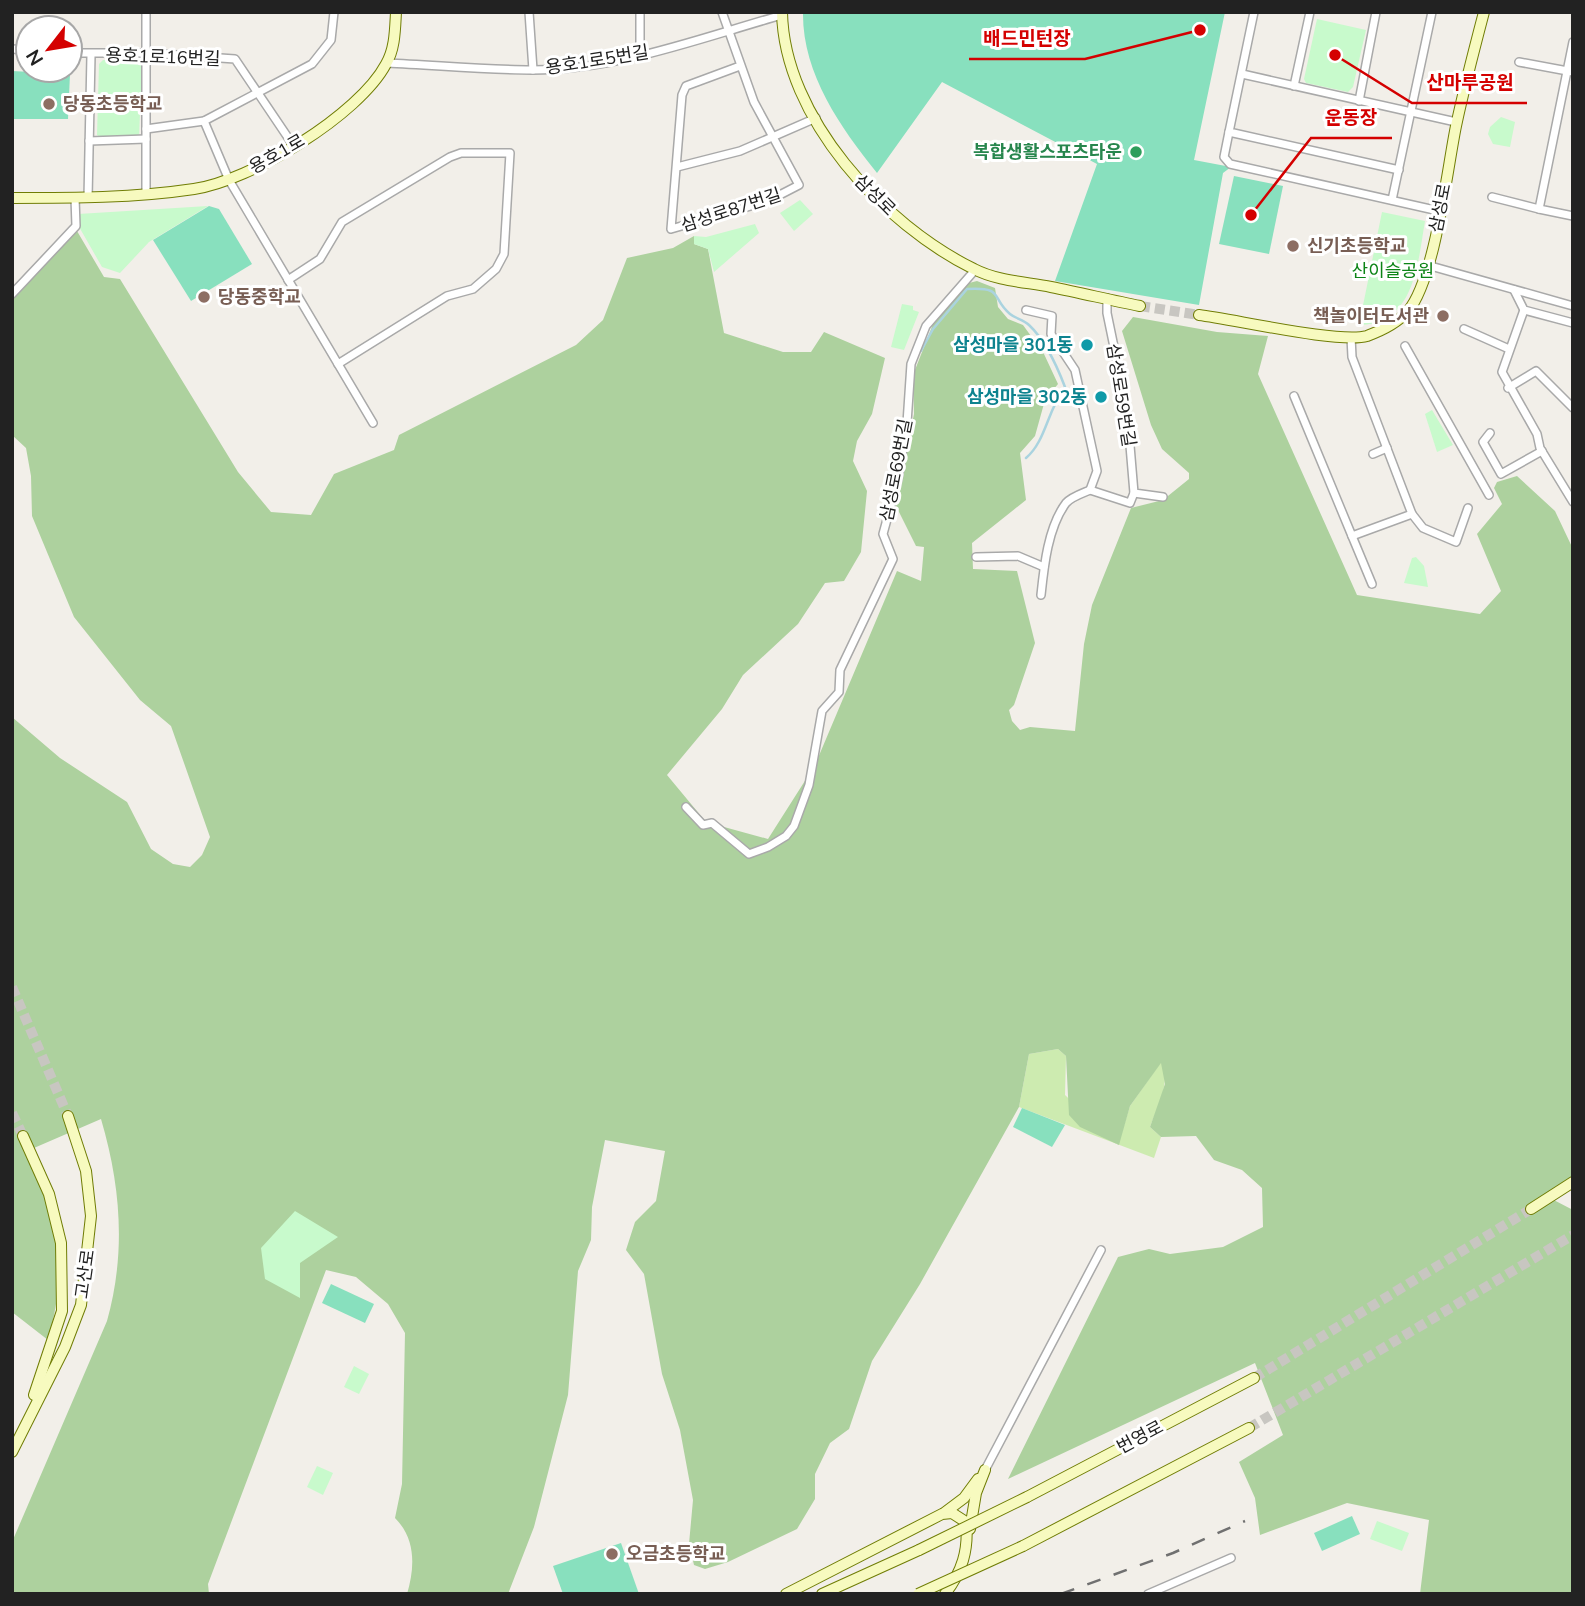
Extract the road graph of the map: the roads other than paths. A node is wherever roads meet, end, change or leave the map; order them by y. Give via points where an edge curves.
1 (146, 12) edge
2 (334, 12) edge
3 (396, 12) edge
4 (529, 12) edge
5 (640, 12) edge
6 (722, 12) edge
7 (1254, 12) edge
8 (1310, 12) edge
9 (1376, 12) edge
10 (1432, 12) edge
11 (1483, 12) edge
12 (782, 14) edge
13 (729, 30) junction
14 (1573, 42) edge
15 (148, 52) junction
16 (84, 54) edge
17 (91, 55) junction
18 (640, 57) junction
19 (1518, 62) dead end
20 (387, 63) junction
21 (740, 66) junction
22 (533, 70) junction
23 (1570, 72) edge
24 (1242, 74) junction
25 (1294, 86) junction
26 (260, 93) junction
27 (1359, 101) junction
28 (1412, 112) junction
29 (816, 118) junction
30 (204, 121) junction
31 (1457, 122) junction
32 (146, 128) junction
33 (1229, 132) junction
34 (146, 139) junction
35 (773, 139) junction
36 (89, 141) junction
37 (293, 145) junction
38 (677, 167) junction
39 (1399, 170) junction
40 (229, 180) junction
41 (146, 193) junction
42 (1492, 197) dead end
43 (12, 198) edge
44 (75, 198) junction
45 (88, 198) junction
46 (1392, 200) junction
47 (1539, 209) junction
48 (1439, 211) junction
49 (1573, 216) edge
50 (1427, 265) junction
51 (975, 270) junction
52 (288, 280) junction
53 (1514, 290) junction
54 (12, 294) edge
55 (1107, 298) junction
56 (1140, 306) tunnel mouth
57 (1573, 306) edge
58 (1026, 310) dead end
59 (1524, 310) junction
60 (1199, 315) tunnel mouth
61 (1573, 323) edge
62 (1464, 329) dead end
63 (1351, 337) junction
64 (1405, 346) dead end
65 (1509, 349) junction
66 (338, 364) junction
67 (1508, 388) junction
68 (1294, 396) dead end
69 (1573, 408) edge
70 (373, 423) dead end
71 (1490, 432) dead end
72 (1387, 448) junction
73 (1542, 451) junction
74 (1373, 454) dead end
75 (1090, 490) junction
76 (1134, 493) junction
77 (1489, 495) dead end
78 (1163, 498) dead end
79 (1573, 502) edge
80 (1468, 508) dead end
81 (1412, 514) junction
82 (1352, 536) junction
83 (976, 557) dead end
84 (1044, 566) junction
85 (1372, 584) dead end
86 (1041, 595) dead end
87 (685, 807) dead end
88 (68, 1116) tunnel mouth
89 (23, 1136) tunnel mouth
90 (1573, 1182) edge
91 (1531, 1209) tunnel mouth
92 (1101, 1250) dead end
93 (1254, 1378) tunnel mouth
94 (25, 1422) junction
95 (1249, 1428) tunnel mouth
96 (12, 1452) edge
97 (985, 1470) junction
98 (942, 1514) junction
99 (968, 1540) junction
100 (1231, 1558) dead end
101 (786, 1594) edge
102 (822, 1594) edge
103 (918, 1594) edge
104 (945, 1594) edge
105 (1148, 1594) edge

1 - 15 street
2 - 26 street via 331,40 312,64
3 - 20 street, 용호1로
4 - 22 street
5 - 18 street
6 - 13 street
7 - 24 street
8 - 25 street
9 - 27 street
10 - 28 street
11 - 31 street, 삼성로
12 - 13 street, 용호1로5번길
12 - 29 street, 삼성로 via 788,55
13 - 18 street, 용호1로5번길
13 - 21 street
14 - 23 street
15 - 17 street, 용호1로16번길
15 - 26 street, 용호1로16번길 via 235,59
15 - 32 street
16 - 17 street, 용호1로16번길
17 - 36 street
18 - 22 street, 용호1로5번길
19 - 23 street
20 - 22 street, 용호1로5번길
20 - 37 street, 용호1로 via 365,96
21 - 35 street, 삼성로87번길
21 - 38 street, 삼성로87번길 via 686,86
23 - 47 street
24 - 25 street
24 - 33 street
25 - 27 street
26 - 30 street
26 - 37 street, 용호1로16번길
27 - 28 street
28 - 31 street
28 - 39 street
29 - 35 street
29 - 51 street, 삼성로 via 852,172 896,217
30 - 32 street
30 - 40 street
31 - 48 street, 삼성로
32 - 34 street
33 - 39 street
33 - 46 street via 1227,162
34 - 36 street
34 - 41 street
35 - 38 street
35 - 38 street, 삼성로87번길 via 799,185 768,201 671,229
36 - 45 street
37 - 40 street, 용호1로
39 - 46 street
40 - 41 street, 용호1로 via 196,189
40 - 52 street
41 - 45 street, 용호1로
42 - 47 street
43 - 44 street, 용호1로
44 - 45 street, 용호1로
44 - 54 street via 76,226
46 - 48 street
47 - 49 street
48 - 50 street, 삼성로
50 - 53 street
50 - 63 street, 삼성로 via 1408,310 1387,327 1365,337
51 - 55 street, 삼성로
51 - 87 street, 삼성로69번길 via 926,326 911,364 898,479 883,534 893,559 841,670 839,692 822,711 808,785 794,826 786,836 749,854
52 - 66 street
52 - 66 street via 320,259 342,222 450,157 510,153 504,254 496,269 473,289 447,296
53 - 57 street
53 - 59 street
55 - 56 street, 삼성로
55 - 76 street, 삼성로59번길 via 1127,410
58 - 75 street via 1052,316 1051,334 1075,370 1097,471
59 - 61 street
59 - 65 street
60 - 63 street, 삼성로
62 - 65 street
63 - 72 street via 1352,357
64 - 77 street
65 - 67 street via 1502,372
66 - 70 street
67 - 69 street via 1536,371
67 - 73 street
68 - 82 street
71 - 73 street via 1483,442 1501,474
72 - 74 street
72 - 81 street
73 - 79 street
75 - 76 street, 삼성로59번길 via 1130,503
75 - 84 street via 1068,501 1057,519
76 - 78 street
80 - 81 street via 1456,542 1423,528
81 - 82 street
82 - 85 street
83 - 84 street via 1017,556
84 - 86 street
88 - 94 street, 고산로 via 86,1171 90,1205 87,1269 81,1305 65,1347
89 - 94 street, 고산로 via 49,1194 61,1243 62,1311
90 - 91 street
92 - 97 street
93 - 102 street, 번영로, bridge via 1027,1497
94 - 96 street, 고산로
95 - 103 street, bridge via 1023,1546
97 - 98 street via 964,1498
97 - 99 street
98 - 99 street via 960,1516 966,1522
98 - 101 street
99 - 104 street via 958,1578
100 - 105 street

